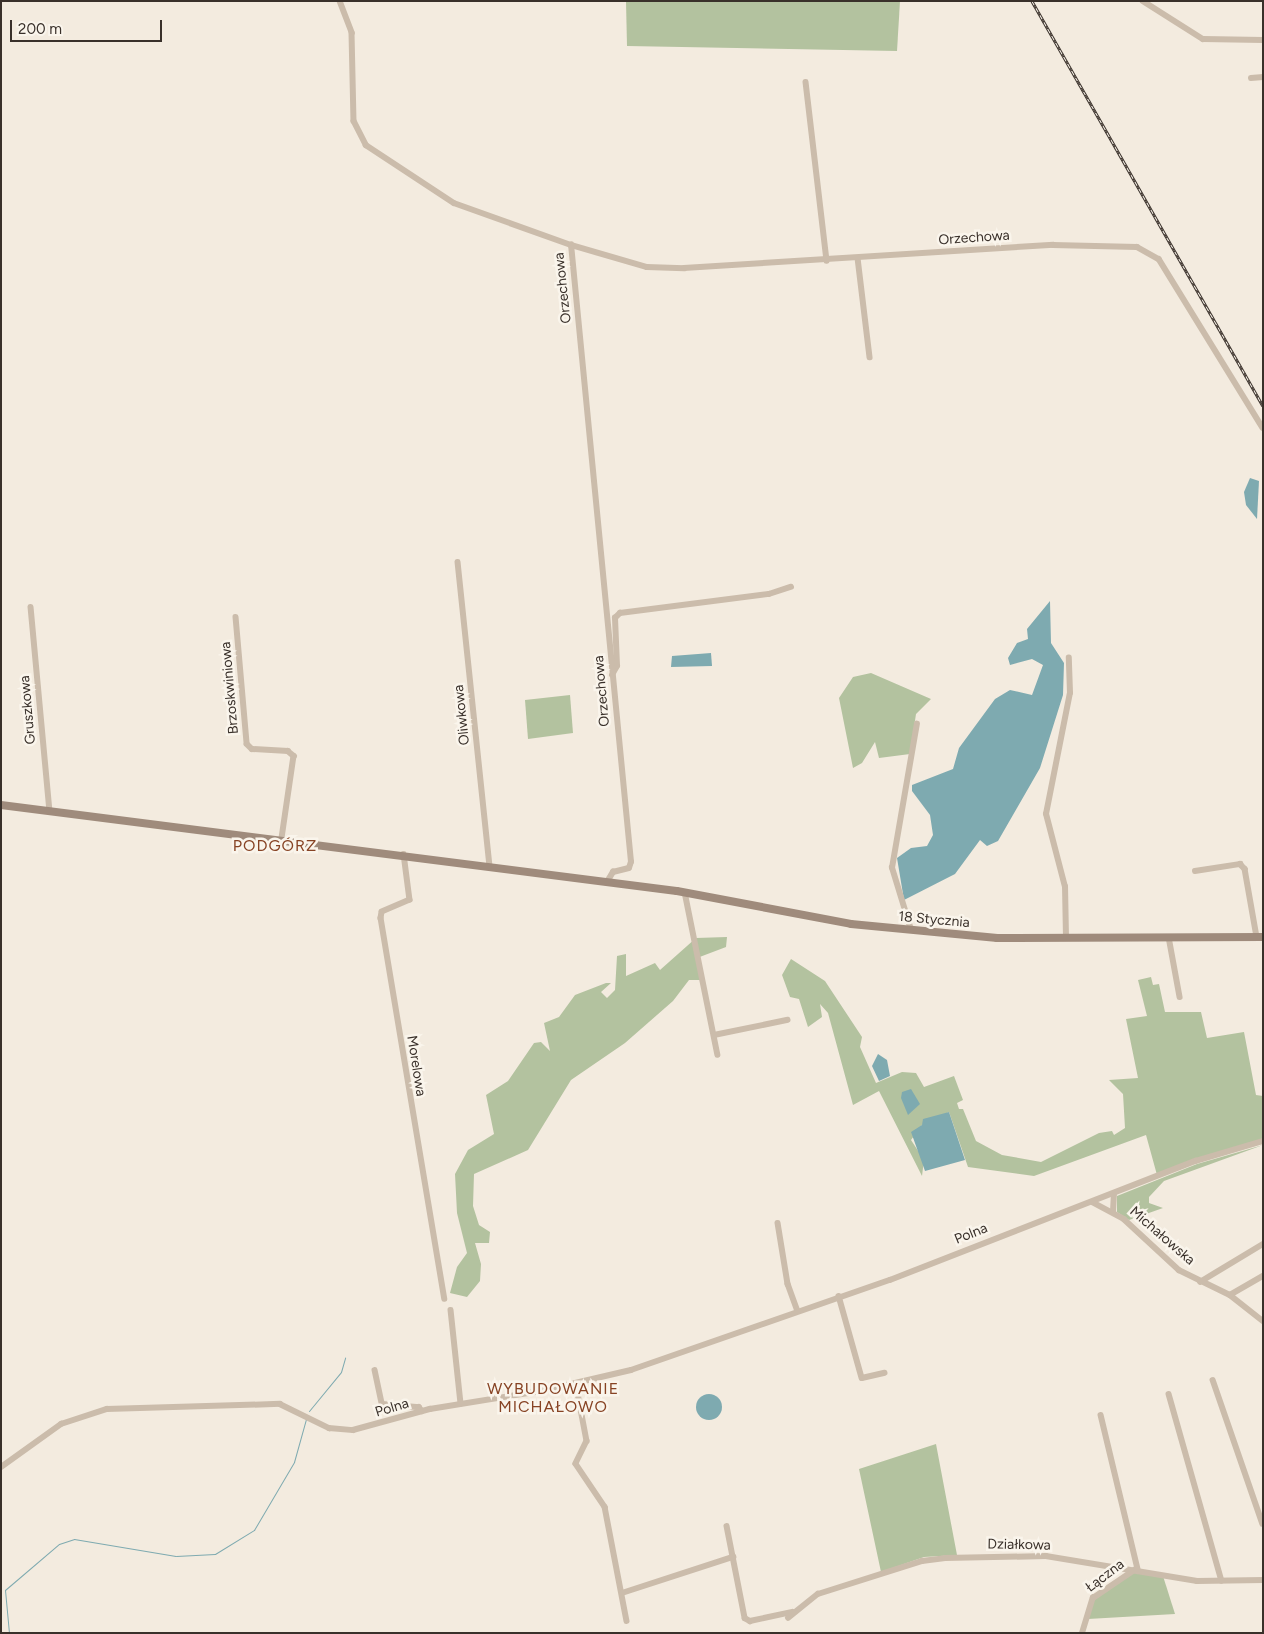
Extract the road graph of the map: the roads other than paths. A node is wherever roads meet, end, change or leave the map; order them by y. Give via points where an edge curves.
1 (340, 1) edge
2 (1144, 1) edge
3 (1263, 40) edge
4 (1251, 78) dead end
5 (1263, 78) edge
6 (806, 82) dead end
7 (571, 245) junction
8 (858, 258) junction
9 (827, 261) junction
10 (870, 357) dead end
11 (1263, 428) edge
12 (458, 562) dead end
13 (791, 587) dead end
14 (30, 607) dead end
15 (236, 617) dead end
16 (1069, 658) dead end
17 (612, 675) junction
18 (917, 724) dead end
19 (1, 805) edge
20 (50, 810) junction
21 (282, 838) junction
22 (404, 854) junction
23 (490, 866) junction
24 (1196, 871) dead end
25 (607, 882) junction
26 (685, 892) junction
27 (911, 930) junction
28 (1169, 936) junction
29 (1260, 937) edge
30 (1066, 938) junction
31 (1180, 997) dead end
32 (787, 1020) dead end
33 (714, 1035) junction
34 (718, 1055) dead end
35 (1263, 1141) edge
36 (1114, 1195) junction
37 (1094, 1203) junction
38 (1113, 1212) junction
39 (778, 1223) dead end
40 (1263, 1244) edge
41 (1263, 1276) edge
42 (1200, 1282) junction
43 (1230, 1295) junction
44 (839, 1296) junction
45 (446, 1299) dead end
46 (798, 1309) junction
47 (452, 1310) dead end
48 (1263, 1321) edge
49 (375, 1370) dead end
50 (884, 1372) dead end
51 (1213, 1380) dead end
52 (576, 1383) junction
53 (1170, 1394) dead end
54 (461, 1403) junction
55 (422, 1411) junction
56 (1101, 1415) dead end
57 (1, 1467) edge
58 (1263, 1524) edge
59 (727, 1526) dead end
60 (733, 1557) junction
61 (1137, 1569) junction
62 (1263, 1580) edge
63 (1222, 1582) junction
64 (622, 1594) junction
65 (792, 1612) junction
66 (788, 1618) dead end
67 (627, 1621) dead end
68 (1082, 1633) edge

1 - 7 street via 352,33 354,121 366,145 454,203
2 - 3 street via 1203,39
4 - 5 street
6 - 9 street
7 - 9 street, Orzechowa via 647,267
7 - 17 street, Orzechowa
8 - 9 street, Orzechowa
8 - 10 street
8 - 11 street, Orzechowa via 1053,245 1137,247 1159,259
12 - 23 street, Oliwkowa
13 - 17 street via 769,594 620,613 614,618 616,666
14 - 20 street, Gruszkowa
15 - 21 street, Brzoskwiniowa via 247,744 252,749 288,751 294,756
16 - 30 street via 1070,694 1046,814 1065,888
17 - 25 street, Orzechowa via 631,862 629,868 613,872
18 - 27 street via 892,868
19 - 20 street, 18 Stycznia
20 - 21 street, 18 Stycznia
21 - 22 street, 18 Stycznia
22 - 23 street, 18 Stycznia
22 - 45 street, Morelowa via 410,900 382,912 381,918
23 - 25 street, 18 Stycznia
24 - 29 street via 1240,864 1244,868
25 - 26 street, 18 Stycznia
26 - 27 street, 18 Stycznia via 851,924
26 - 33 street
27 - 30 street, 18 Stycznia
28 - 29 street, 18 Stycznia
28 - 30 street, 18 Stycznia
28 - 31 street
32 - 33 street
33 - 34 street
35 - 36 street, Polna via 1196,1161
36 - 37 street, Polna
36 - 38 street
37 - 38 street, Michałowska
37 - 44 street, Polna
38 - 42 street, Michałowska
39 - 46 street via 788,1284
40 - 42 street
41 - 43 street
42 - 43 street, Michałowska
43 - 48 street, Michałowska
44 - 46 street, Polna
44 - 50 street via 862,1378
46 - 52 street, Polna via 649,1365
47 - 54 street
49 - 55 street via 382,1404 419,1407
51 - 58 street
52 - 54 street, Polna
52 - 64 street via 587,1438 576,1464 602,1498
53 - 63 street
54 - 55 street, Polna
55 - 57 street, Polna via 378,1425 334,1430 280,1404 107,1409 61,1424
56 - 61 street
59 - 60 street
60 - 64 street
60 - 65 street via 745,1618 750,1621
61 - 63 street, Działkowa
61 - 65 street, Działkowa via 1038,1556 933,1559 818,1594
61 - 68 street, Łączna via 1093,1598
62 - 63 street, Działkowa
64 - 67 street
65 - 66 street, Działkowa

